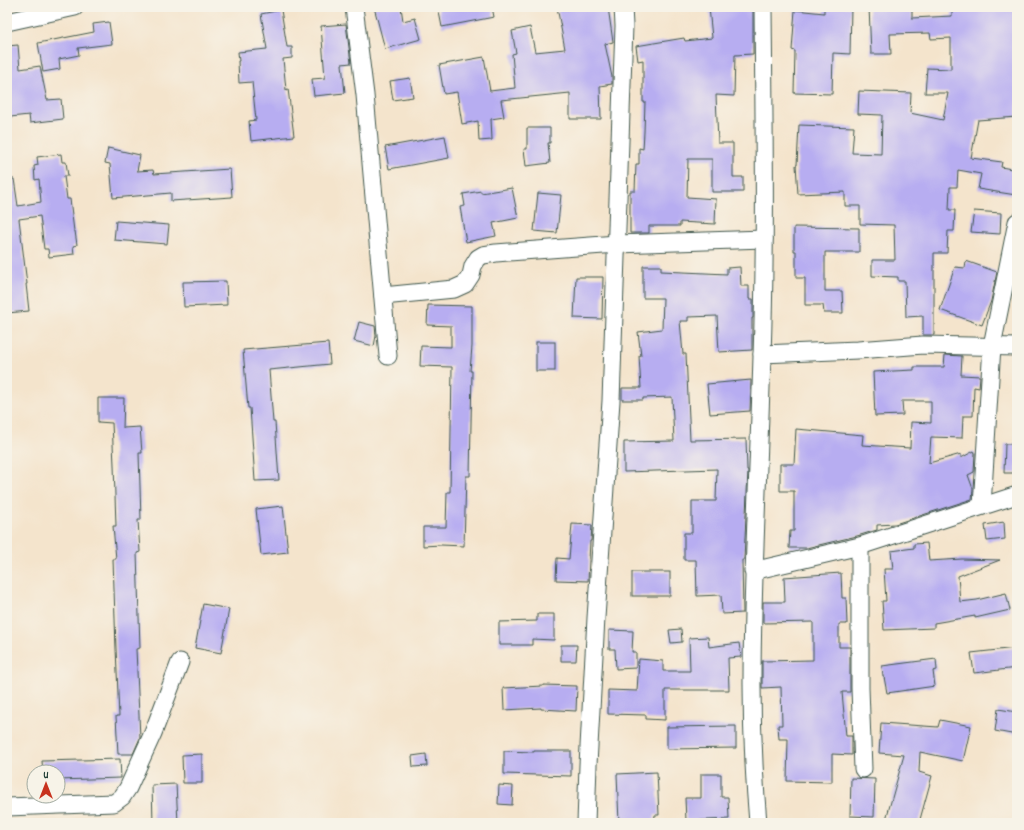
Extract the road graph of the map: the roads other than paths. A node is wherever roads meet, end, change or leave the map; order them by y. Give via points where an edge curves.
1 (75, 7) edge
2 (354, 7) edge
3 (623, 7) edge
4 (763, 7) edge
5 (7, 22) edge
6 (1017, 222) edge
7 (764, 238) junction
8 (617, 244) junction
9 (383, 296) junction
10 (992, 346) junction
11 (1017, 347) edge
12 (762, 354) junction
13 (388, 356) dead end
14 (1017, 495) edge
15 (982, 506) junction
16 (860, 546) junction
17 (753, 571) junction
18 (180, 662) dead end
19 (863, 770) dead end
20 (7, 807) edge
21 (586, 823) edge
22 (758, 823) edge

1 - 5 street
2 - 9 street via 365,95
3 - 8 street
4 - 7 street
6 - 10 street
7 - 8 street
7 - 12 street
8 - 9 street via 496,252 478,258 465,284 454,289
8 - 21 street via 611,401 596,618
9 - 13 street
10 - 11 street
10 - 12 street via 923,345
10 - 15 street
12 - 17 street
14 - 15 street
15 - 16 street
16 - 17 street
16 - 19 street
17 - 22 street via 752,685
18 - 20 street via 153,733 122,797 114,803

